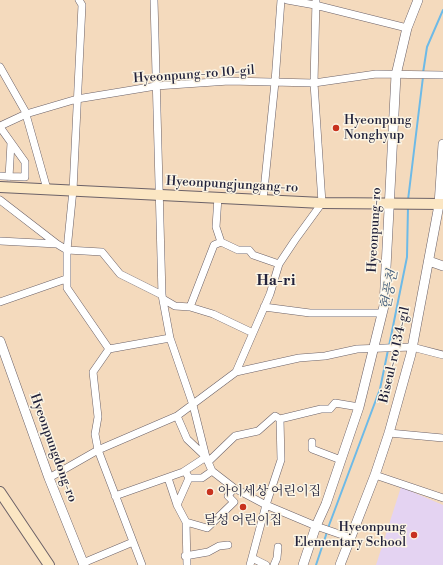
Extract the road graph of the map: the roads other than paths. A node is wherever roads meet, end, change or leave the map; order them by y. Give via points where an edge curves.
1 (79, 0) edge
2 (154, 0) edge
3 (281, 0) edge
4 (287, 0) edge
5 (418, 0) edge
6 (315, 2) edge
7 (408, 28) junction
8 (0, 67) edge
9 (396, 75) junction
10 (443, 75) edge
11 (275, 82) junction
12 (314, 83) junction
13 (156, 86) junction
14 (77, 99) junction
15 (26, 114) junction
16 (0, 127) edge
17 (11, 143) junction
18 (443, 144) edge
19 (0, 176) edge
20 (9, 176) junction
21 (0, 187) edge
22 (47, 189) junction
23 (73, 190) junction
24 (158, 194) junction
25 (218, 198) junction
26 (0, 200) edge
27 (263, 200) junction
28 (389, 202) junction
29 (322, 203) junction
30 (438, 204) edge
31 (0, 242) edge
32 (220, 242) junction
33 (57, 244) junction
34 (67, 250) junction
35 (429, 261) junction
36 (279, 264) junction
37 (443, 266) edge
38 (66, 279) junction
39 (162, 297) junction
40 (0, 302) edge
41 (190, 307) junction
42 (264, 307) junction
43 (382, 313) junction
44 (253, 333) junction
45 (170, 338) junction
46 (0, 341) edge
47 (412, 347) junction
48 (373, 348) junction
49 (109, 349) junction
50 (443, 355) edge
51 (236, 372) junction
52 (193, 404) junction
53 (359, 407) junction
54 (177, 416) junction
55 (280, 418) junction
56 (389, 432) junction
57 (443, 438) edge
58 (312, 442) dead end
59 (98, 450) junction
60 (207, 459) junction
61 (341, 460) junction
62 (185, 471) junction
63 (212, 471) junction
64 (375, 475) junction
65 (49, 478) junction
66 (168, 478) junction
67 (189, 478) junction
68 (234, 488) junction
69 (0, 492) edge
70 (115, 496) junction
71 (443, 498) edge
72 (177, 505) junction
73 (266, 505) junction
74 (186, 522) junction
75 (316, 526) junction
76 (351, 538) junction
77 (133, 542) junction
78 (228, 545) dead end
79 (278, 547) dead end
80 (185, 556) junction
81 (251, 562) edge
82 (83, 564) edge
83 (49, 565) edge
84 (142, 565) edge
85 (187, 565) edge
86 (266, 565) edge
87 (274, 565) edge
88 (303, 565) edge
89 (340, 565) edge

1 - 14 street via 82,5
2 - 13 street
3 - 11 street
4 - 6 street
5 - 7 street, Hyeonpung-ro
6 - 7 street
6 - 12 street
7 - 9 street, Hyeonpung-ro
8 - 15 street
9 - 10 street, Hyeonpung-ro 10-gil
9 - 12 street, Hyeonpung-ro 10-gil via 376,74
9 - 28 street, Hyeonpung-ro
11 - 12 street, Hyeonpung-ro 10-gil
11 - 13 street, Hyeonpung-ro 10-gil
11 - 27 street
12 - 29 street
13 - 14 street, Hyeonpung-ro 10-gil
13 - 24 street
14 - 15 street, Hyeonpung-ro 10-gil
14 - 23 street
15 - 16 street, Hyeonpung-ro 10-gil
15 - 22 street
16 - 17 street
17 - 20 street
17 - 20 street via 25,162 25,177
18 - 30 street, Biseul-ro 134-gil
19 - 20 street
21 - 22 main road, Hyeonpungjungang-ro
22 - 23 main road, Hyeonpungjungang-ro
23 - 24 main road, Hyeonpungjungang-ro
23 - 34 street
24 - 25 main road, Hyeonpungjungang-ro
24 - 39 street
25 - 27 main road, Hyeonpungjungang-ro
25 - 32 street via 216,227
26 - 33 street
27 - 29 main road, Hyeonpungjungang-ro
28 - 29 main road, Hyeonpungjungang-ro
28 - 30 main road, Hyeonpungjungang-ro
28 - 43 street, Hyeonpung-ro
29 - 36 street
30 - 35 street, Biseul-ro 134-gil
31 - 33 street
32 - 36 street via 238,250 249,250 253,255
32 - 41 street via 214,246
33 - 34 street
34 - 38 street
34 - 39 street via 102,252 120,274
35 - 37 street
35 - 47 street, Biseul-ro 134-gil
36 - 42 street
38 - 40 street
38 - 49 street via 67,288
39 - 41 street via 175,306
39 - 45 street
41 - 44 street via 213,314
42 - 43 street via 310,313
42 - 44 street
43 - 48 street, Hyeonpung-ro
44 - 51 street
45 - 49 street
45 - 52 street
46 - 65 street, Hyeonpungdong-ro
47 - 48 street
47 - 50 street
47 - 56 street, Biseul-ro 134-gil
48 - 51 street via 299,358
48 - 53 street, Hyeonpung-ro
49 - 59 street via 93,372 98,417 94,434
51 - 52 street
52 - 54 street
52 - 60 street
53 - 55 street via 335,403 330,409
53 - 61 street, Hyeonpung-ro
54 - 59 street
54 - 60 street via 187,439
55 - 60 street via 275,416 258,432 235,436
55 - 73 street via 281,460
56 - 57 street
56 - 64 street, Biseul-ro 134-gil
58 - 61 street via 312,449
59 - 65 street
59 - 70 street
60 - 62 street
60 - 63 street
61 - 75 street, Hyeonpung-ro
62 - 66 street
62 - 67 street
63 - 67 street via 202,478
63 - 68 street
64 - 71 street
64 - 76 street, Biseul-ro 134-gil
65 - 82 street, Hyeonpungdong-ro
66 - 70 street
66 - 72 street
67 - 72 street
68 - 73 street
68 - 74 street via 228,496 234,502 207,528
69 - 83 main road
70 - 77 street
72 - 74 street
73 - 75 street
73 - 81 street
74 - 80 street
75 - 76 street
75 - 88 street, Hyeonpung-ro
76 - 89 street, Biseul-ro 134-gil
77 - 82 street, Hyeonpungdong-ro
77 - 84 street
78 - 80 street
79 - 87 street
80 - 85 street
81 - 86 street

